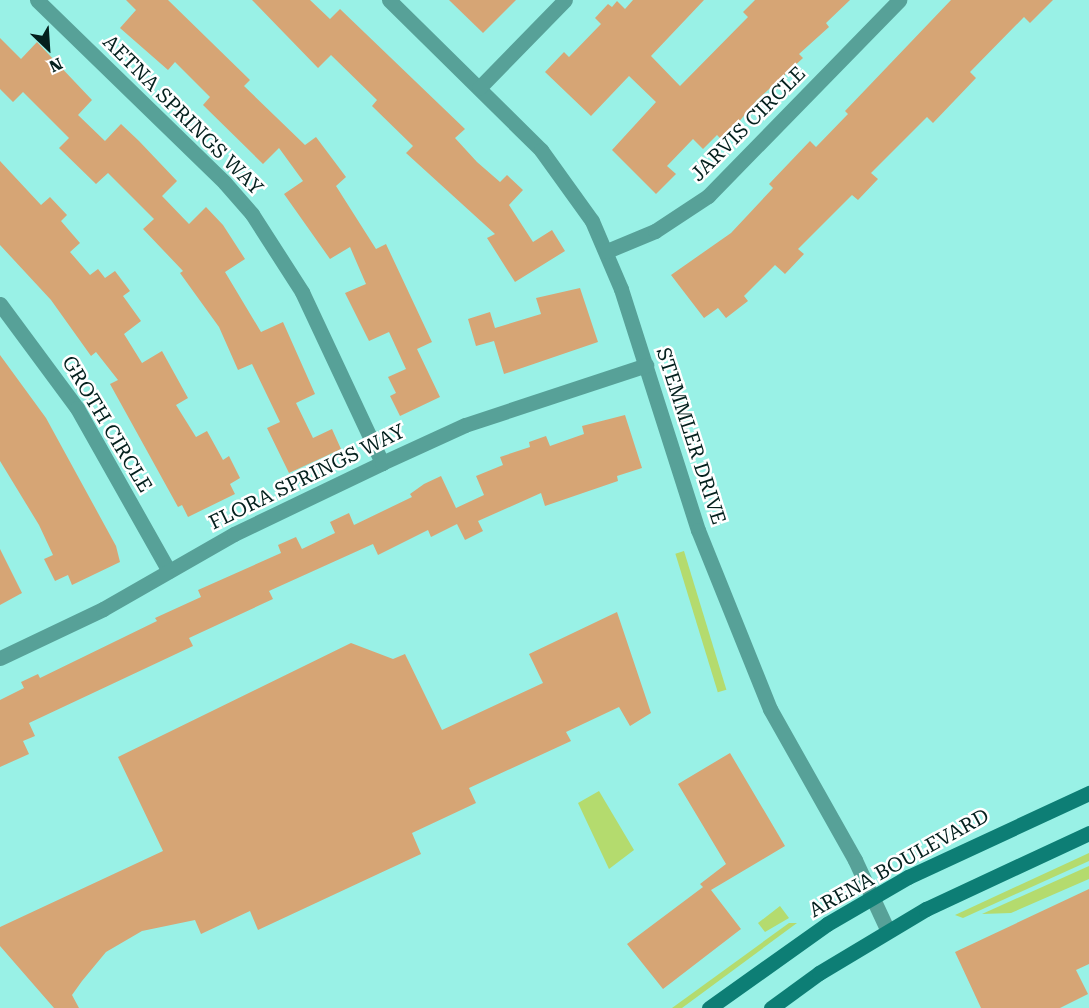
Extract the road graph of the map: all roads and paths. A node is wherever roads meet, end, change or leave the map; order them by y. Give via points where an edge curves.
1 (38, 0) edge
2 (389, 0) edge
3 (565, 0) edge
4 (899, 0) edge
5 (479, 88) junction
6 (606, 250) junction
7 (0, 304) edge
8 (646, 365) junction
9 (382, 463) junction
10 (169, 571) junction
11 (0, 658) edge
12 (1089, 793) edge
13 (1089, 833) edge
14 (873, 898) junction
15 (888, 931) junction
16 (709, 1008) edge
17 (771, 1008) edge

1 - 9 street, AETNA SPRINGS WAY via 252,214 302,292
2 - 5 street, STEMMLER DRIVE
3 - 5 street
4 - 6 street, JARVIS CIRCLE via 708,196 655,231
5 - 6 street, STEMMLER DRIVE via 567,181
6 - 8 street, STEMMLER DRIVE
7 - 10 street, GROTH CIRCLE via 77,408
8 - 9 street, FLORA SPRINGS WAY via 465,425
8 - 14 street, STEMMLER DRIVE via 698,530 770,709
9 - 10 street, FLORA SPRINGS WAY via 234,534
10 - 11 street, FLORA SPRINGS WAY via 103,609
12 - 14 main road, ARENA BOULEVARD via 1000,832
13 - 15 main road via 1017,863
14 - 15 street, STEMMLER DRIVE
14 - 16 main road, ARENA BOULEVARD via 827,924
15 - 17 main road

